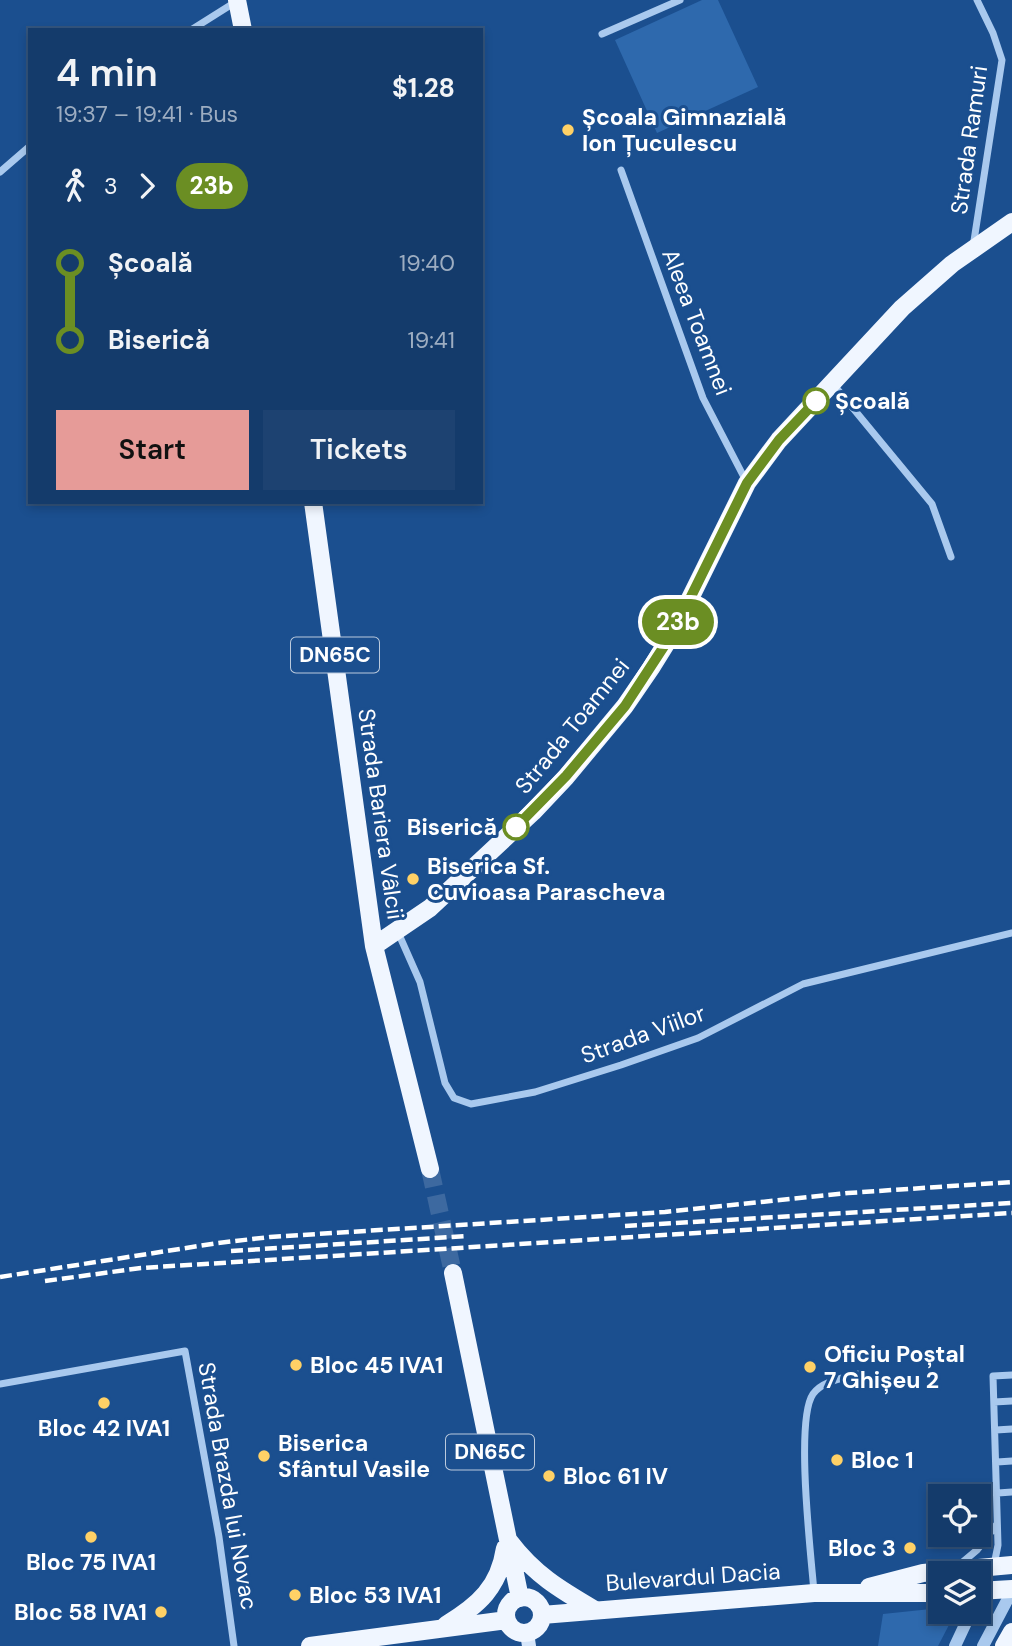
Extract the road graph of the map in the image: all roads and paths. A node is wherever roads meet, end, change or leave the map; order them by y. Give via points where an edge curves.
1 (237, 0) edge
2 (680, 0) edge
3 (977, 0) edge
4 (194, 28) edge
5 (243, 28) edge
6 (602, 34) dead end
7 (28, 148) edge
8 (621, 170) dead end
9 (0, 172) edge
10 (1012, 222) edge
11 (973, 248) junction
12 (832, 384) junction
13 (747, 483) junction
14 (313, 504) edge
15 (951, 557) dead end
16 (397, 930) junction
17 (1012, 933) edge
18 (374, 946) junction
19 (430, 1169) tunnel mouth
20 (453, 1273) tunnel mouth
21 (862, 1373) dead end
22 (1012, 1375) edge
23 (0, 1384) edge
24 (1012, 1401) edge
25 (994, 1402) junction
26 (1012, 1429) edge
27 (996, 1430) junction
28 (1012, 1461) edge
29 (997, 1462) junction
30 (1012, 1492) edge
31 (998, 1493) junction
32 (998, 1523) junction
33 (506, 1537) junction
34 (963, 1561) edge
35 (1012, 1565) edge
36 (993, 1566) junction
37 (991, 1570) edge
38 (928, 1572) edge
39 (1012, 1590) edge
40 (849, 1592) junction
41 (991, 1592) edge
42 (814, 1593) junction
43 (928, 1593) edge
44 (520, 1598) junction
45 (595, 1610) junction
46 (542, 1615) junction
47 (507, 1620) junction
48 (965, 1624) edge
49 (441, 1628) junction
50 (1012, 1632) edge
51 (528, 1639) edge
52 (234, 1646) edge
53 (310, 1646) edge
54 (955, 1646) edge
55 (983, 1646) edge
56 (1004, 1646) edge

1 - 4 street
1 - 5 main road
2 - 6 street
3 - 11 street, Strada Ramuri via 1002,60
7 - 9 street
8 - 13 street, Aleea Toamnei via 703,398
10 - 11 main road, Strada Toamnei
11 - 12 main road, Strada Toamnei via 902,308
12 - 13 main road, Strada Toamnei via 779,440
12 - 15 street via 932,504
13 - 16 main road, Strada Toamnei via 674,631 625,706 533,812 430,908
14 - 18 main road, Strada Bariera Vâlcii / DN65C
16 - 17 street, Strada Viilor via 420,982 445,1083 454,1098 471,1104 535,1092 698,1038 803,984
16 - 18 main road, Strada Toamnei
18 - 19 main road, Strada Bariera Vâlcii / DN65C
20 - 33 main road, DN65C
21 - 42 street via 827,1382 809,1401 804,1437
22 - 25 street via 993,1376
23 - 52 street, Strada Brazda lui Novac via 185,1352
24 - 25 street
25 - 27 street
26 - 27 street
27 - 29 street
28 - 29 street
29 - 31 street
30 - 31 street
31 - 32 street
32 - 34 street
32 - 36 street
33 - 44 main road, DN65C
33 - 45 main road, DN65C via 534,1571
33 - 49 main road, DN65C via 493,1587
35 - 36 main road, Bulevardul Dacia
36 - 37 street
38 - 40 main road, Bulevardul Dacia
39 - 41 main road
39 - 55 street
40 - 42 main road, Bulevardul Dacia
40 - 43 main road, Bulevardul Dacia
42 - 45 main road, Bulevardul Dacia
44 - 46 main road via 534,1600
44 - 47 main road via 508,1608
45 - 46 main road, Bulevardul Dacia
46 - 51 main road
47 - 49 main road
47 - 51 main road
48 - 54 street
49 - 53 main road
50 - 56 main road

